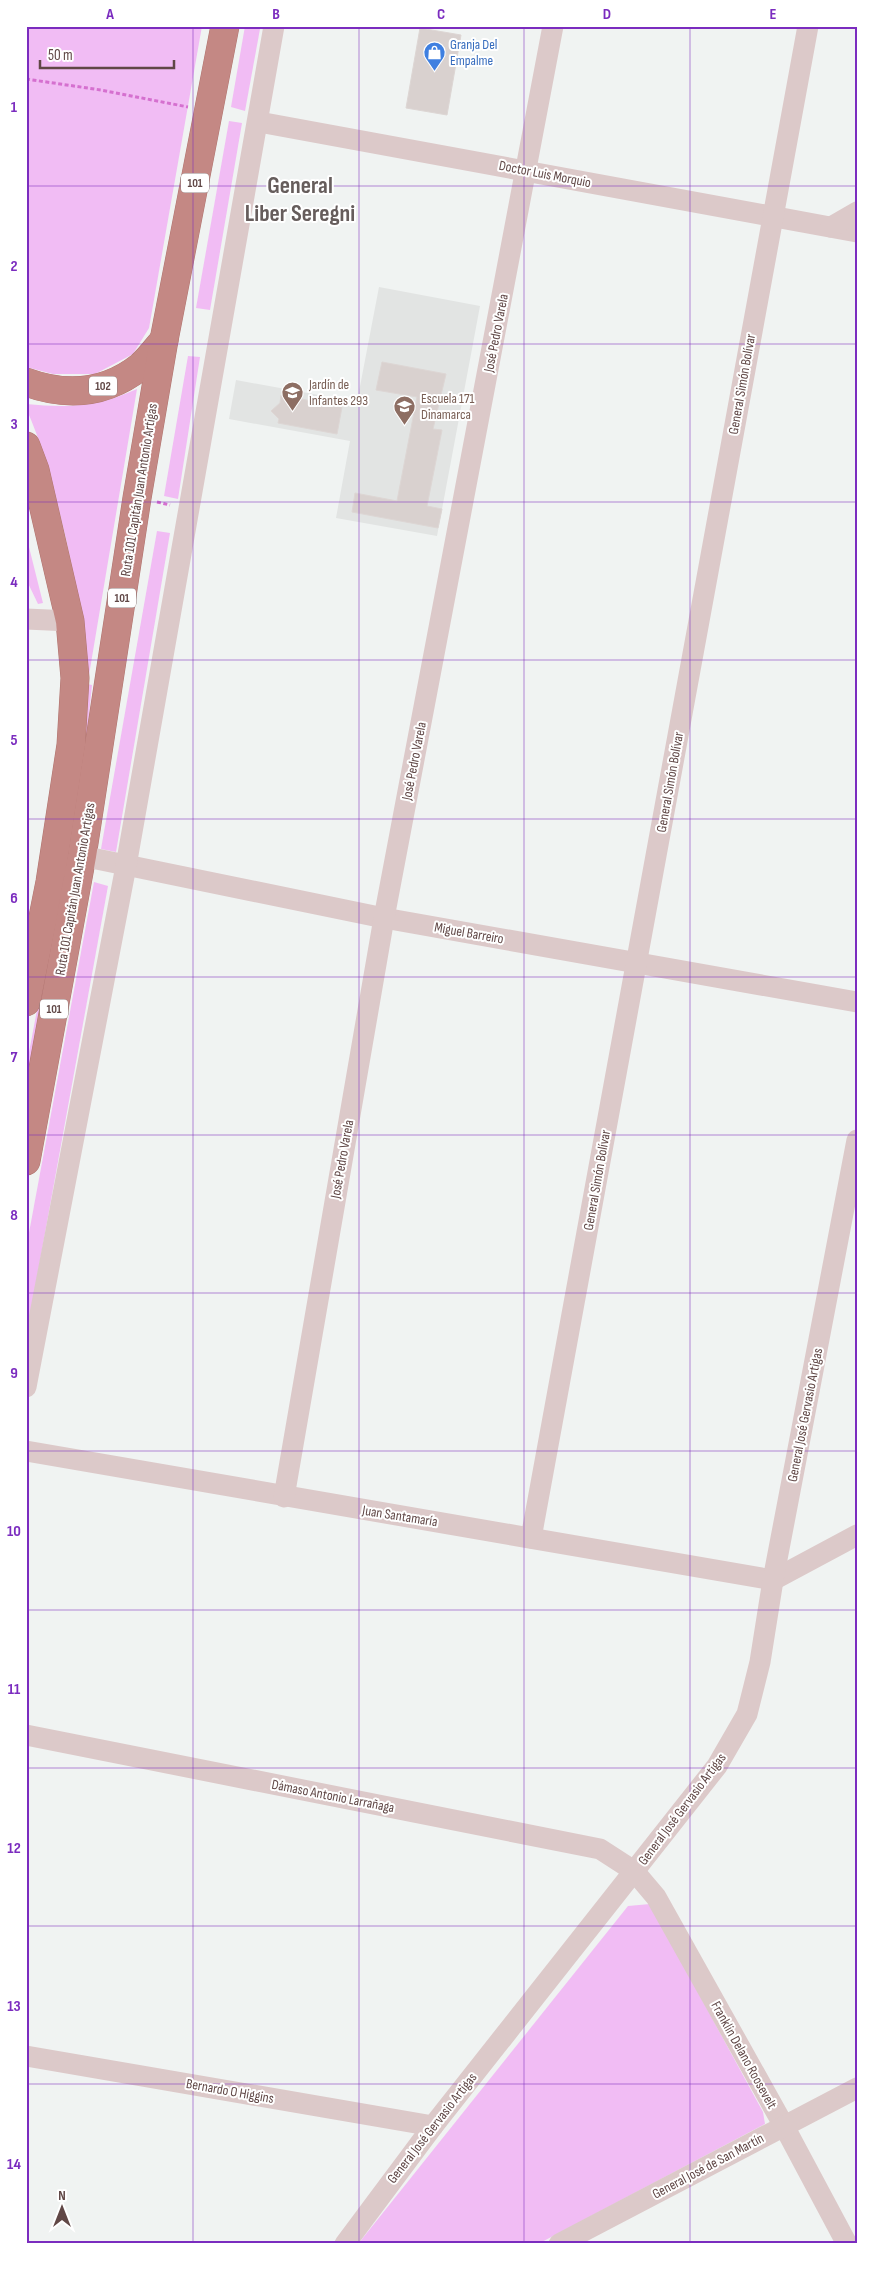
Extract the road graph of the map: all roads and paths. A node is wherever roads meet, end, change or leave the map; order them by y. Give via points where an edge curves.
1 (225, 26) edge
2 (274, 26) edge
3 (553, 26) edge
4 (808, 26) edge
5 (26, 79) edge
6 (209, 111) junction
7 (259, 122) junction
8 (527, 170) junction
9 (857, 212) edge
10 (773, 216) junction
11 (831, 227) junction
12 (857, 232) edge
13 (164, 340) junction
14 (26, 382) edge
15 (26, 446) edge
16 (137, 498) junction
17 (190, 510) junction
18 (28, 614) edge
19 (70, 622) junction
20 (82, 856) junction
21 (126, 866) junction
22 (384, 918) junction
23 (637, 963) junction
24 (26, 1002) edge
25 (857, 1002) edge
26 (857, 1140) edge
27 (26, 1161) edge
28 (853, 1182) edge
29 (26, 1387) edge
30 (26, 1451) edge
31 (284, 1497) junction
32 (857, 1535) edge
33 (532, 1538) junction
34 (773, 1580) junction
35 (26, 1736) edge
36 (634, 1871) junction
37 (26, 2056) edge
38 (857, 2088) edge
39 (433, 2126) junction
40 (784, 2126) junction
41 (344, 2244) edge
42 (559, 2244) edge
43 (846, 2244) edge

1 - 6 highway, Ruta 101 Capitán Juan Antonio Artigas / 101
2 - 7 street
3 - 8 street, José Pedro Varela
4 - 10 street, General Simón Bolívar
5 - 6 path
6 - 13 highway, Ruta 101 Capitán Juan Antonio Artigas / 101
7 - 8 street, Doctor Luis Morquio
7 - 17 street
8 - 10 street, Doctor Luis Morquio
8 - 22 street, José Pedro Varela
9 - 11 street
10 - 11 street, Doctor Luis Morquio
10 - 23 street, General Simón Bolívar
11 - 12 street, Doctor Luis Morquio
13 - 14 highway, 102 via 142,365 100,388 74,392
13 - 16 highway, Ruta 101 Capitán Juan Antonio Artigas / 101
15 - 19 highway, Ruta 101 Capitán Juan Antonio Artigas / 101 via 38,479
16 - 17 path
16 - 20 highway, Ruta 101 Capitán Juan Antonio Artigas / 101
17 - 21 street
18 - 19 street
19 - 24 highway, Ruta 101 Capitán Juan Antonio Artigas / 101 via 75,678 72,745
20 - 21 street, Miguel Barreiro
20 - 27 highway, Ruta 101 Capitán Juan Antonio Artigas / 101
21 - 22 street, Miguel Barreiro
21 - 29 street
22 - 23 street, Miguel Barreiro
22 - 31 street, José Pedro Varela
23 - 25 street, Miguel Barreiro
23 - 33 street, General Simón Bolívar
26 - 28 street, General José Gervasio Artigas
28 - 34 street, General José Gervasio Artigas
30 - 31 street, Juan Santamaría
31 - 33 street, Juan Santamaría
32 - 34 street
33 - 34 street, Juan Santamaría
34 - 36 street, General José Gervasio Artigas via 760,1662 747,1714 717,1766
35 - 36 street, Dámaso Antonio Larrañaga via 600,1848
36 - 39 street, General José Gervasio Artigas
36 - 40 street, Franklin Delano Roosevelt via 656,1897
37 - 39 street, Bernardo O Higgins
38 - 40 street, General José de San Martín
39 - 41 street, General José Gervasio Artigas
40 - 42 street, General José de San Martín
40 - 43 street, Franklin Delano Roosevelt

